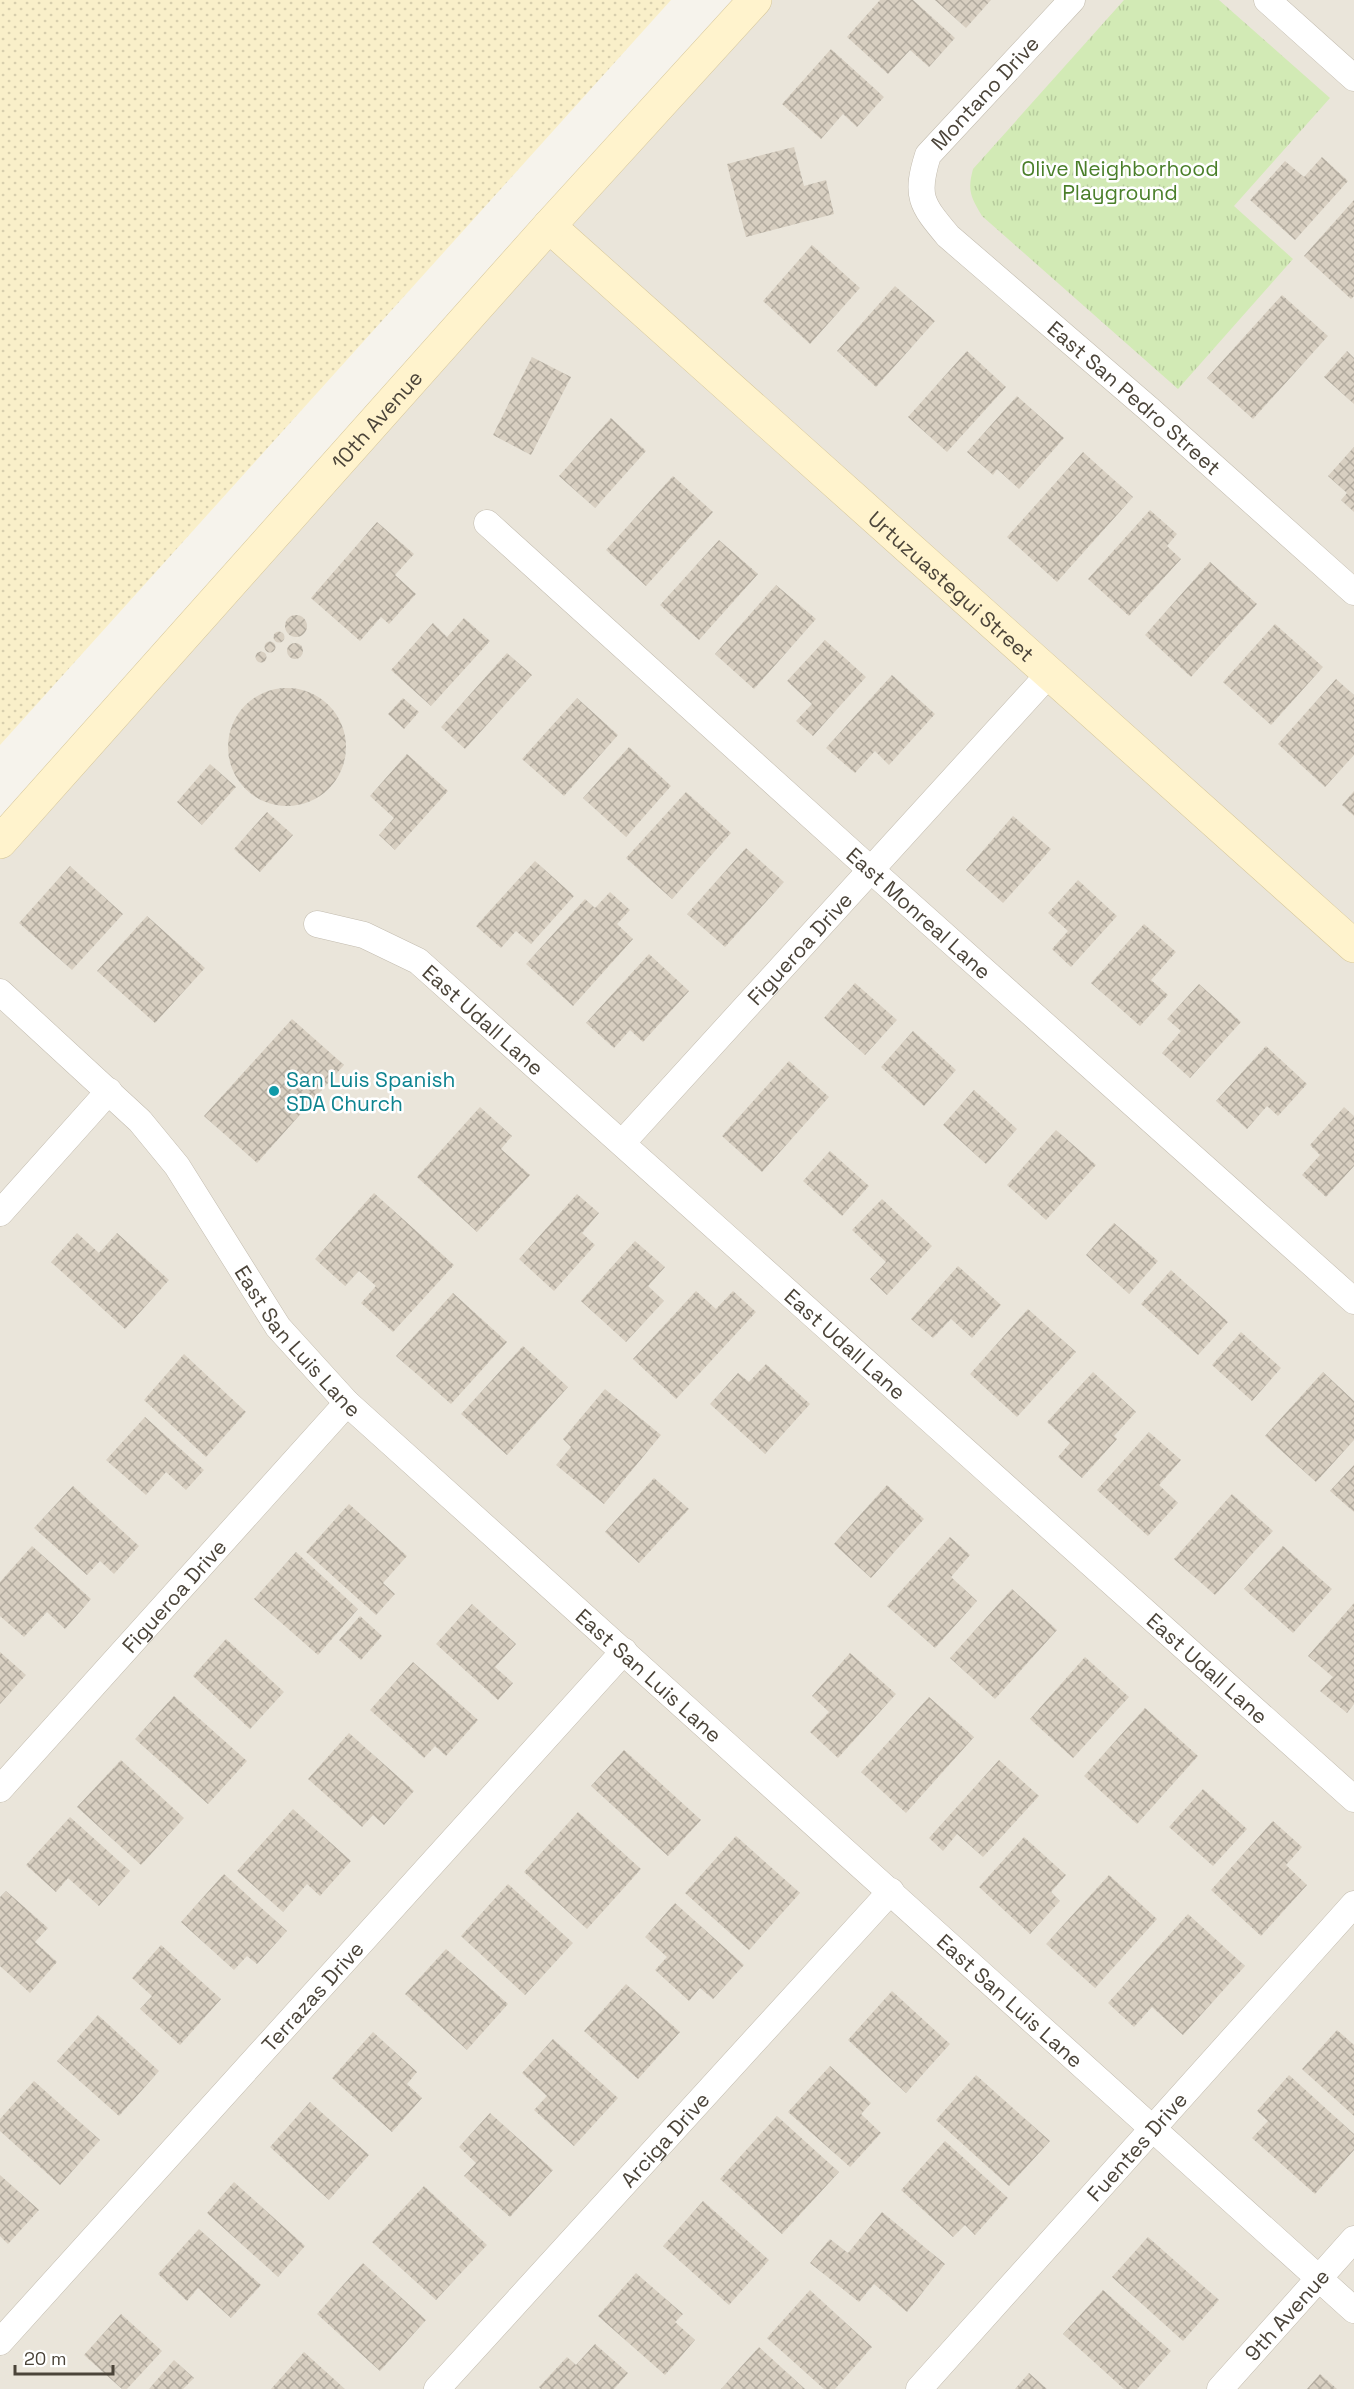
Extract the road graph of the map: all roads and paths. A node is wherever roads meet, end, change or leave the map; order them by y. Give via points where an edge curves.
1 (755, 0) edge
2 (1071, 0) edge
3 (1267, 0) edge
4 (1354, 78) edge
5 (921, 197) joint
6 (549, 226) junction
7 (487, 523) dead end
8 (1354, 592) edge
9 (1050, 673) junction
10 (0, 842) edge
11 (871, 870) junction
12 (317, 924) dead end
13 (1354, 946) edge
14 (0, 992) edge
15 (109, 1091) junction
16 (623, 1142) junction
17 (0, 1213) edge
18 (1354, 1301) edge
19 (347, 1403) junction
20 (624, 1650) junction
21 (0, 1789) edge
22 (1354, 1799) edge
23 (891, 1891) junction
24 (1354, 1904) edge
25 (1153, 2129) junction
26 (1354, 2239) edge
27 (1320, 2278) junction
28 (1354, 2310) edge
29 (0, 2342) edge
30 (437, 2389) edge
31 (919, 2389) edge
32 (1220, 2389) edge

1 - 6 main road, 10th Avenue
2 - 5 street, Montano Drive via 928,155
3 - 4 street
5 - 8 street, East San Pedro Street via 948,236
6 - 9 main road, Urtuzuastegui Street
6 - 10 main road, 10th Avenue
7 - 11 street, East Monreal Lane
9 - 11 street, Figueroa Drive
9 - 13 main road, Urtuzuastegui Street
11 - 16 street, Figueroa Drive
11 - 18 street, East Monreal Lane
12 - 16 street, East Udall Lane via 364,935 418,961
14 - 15 street, East San Luis Lane
15 - 17 street
15 - 19 street, East San Luis Lane via 177,1166 279,1327
16 - 22 street, East Udall Lane
19 - 20 street, East San Luis Lane
19 - 21 street, Figueroa Drive
20 - 23 street, East San Luis Lane
20 - 29 street, Terrazas Drive
23 - 25 street, East San Luis Lane
23 - 30 street, Arciga Drive
24 - 25 street, Fuentes Drive
25 - 27 street, East San Luis Lane
25 - 31 street, Fuentes Drive
26 - 27 street, 9th Avenue
27 - 28 street, East San Luis Lane
27 - 32 street, 9th Avenue

